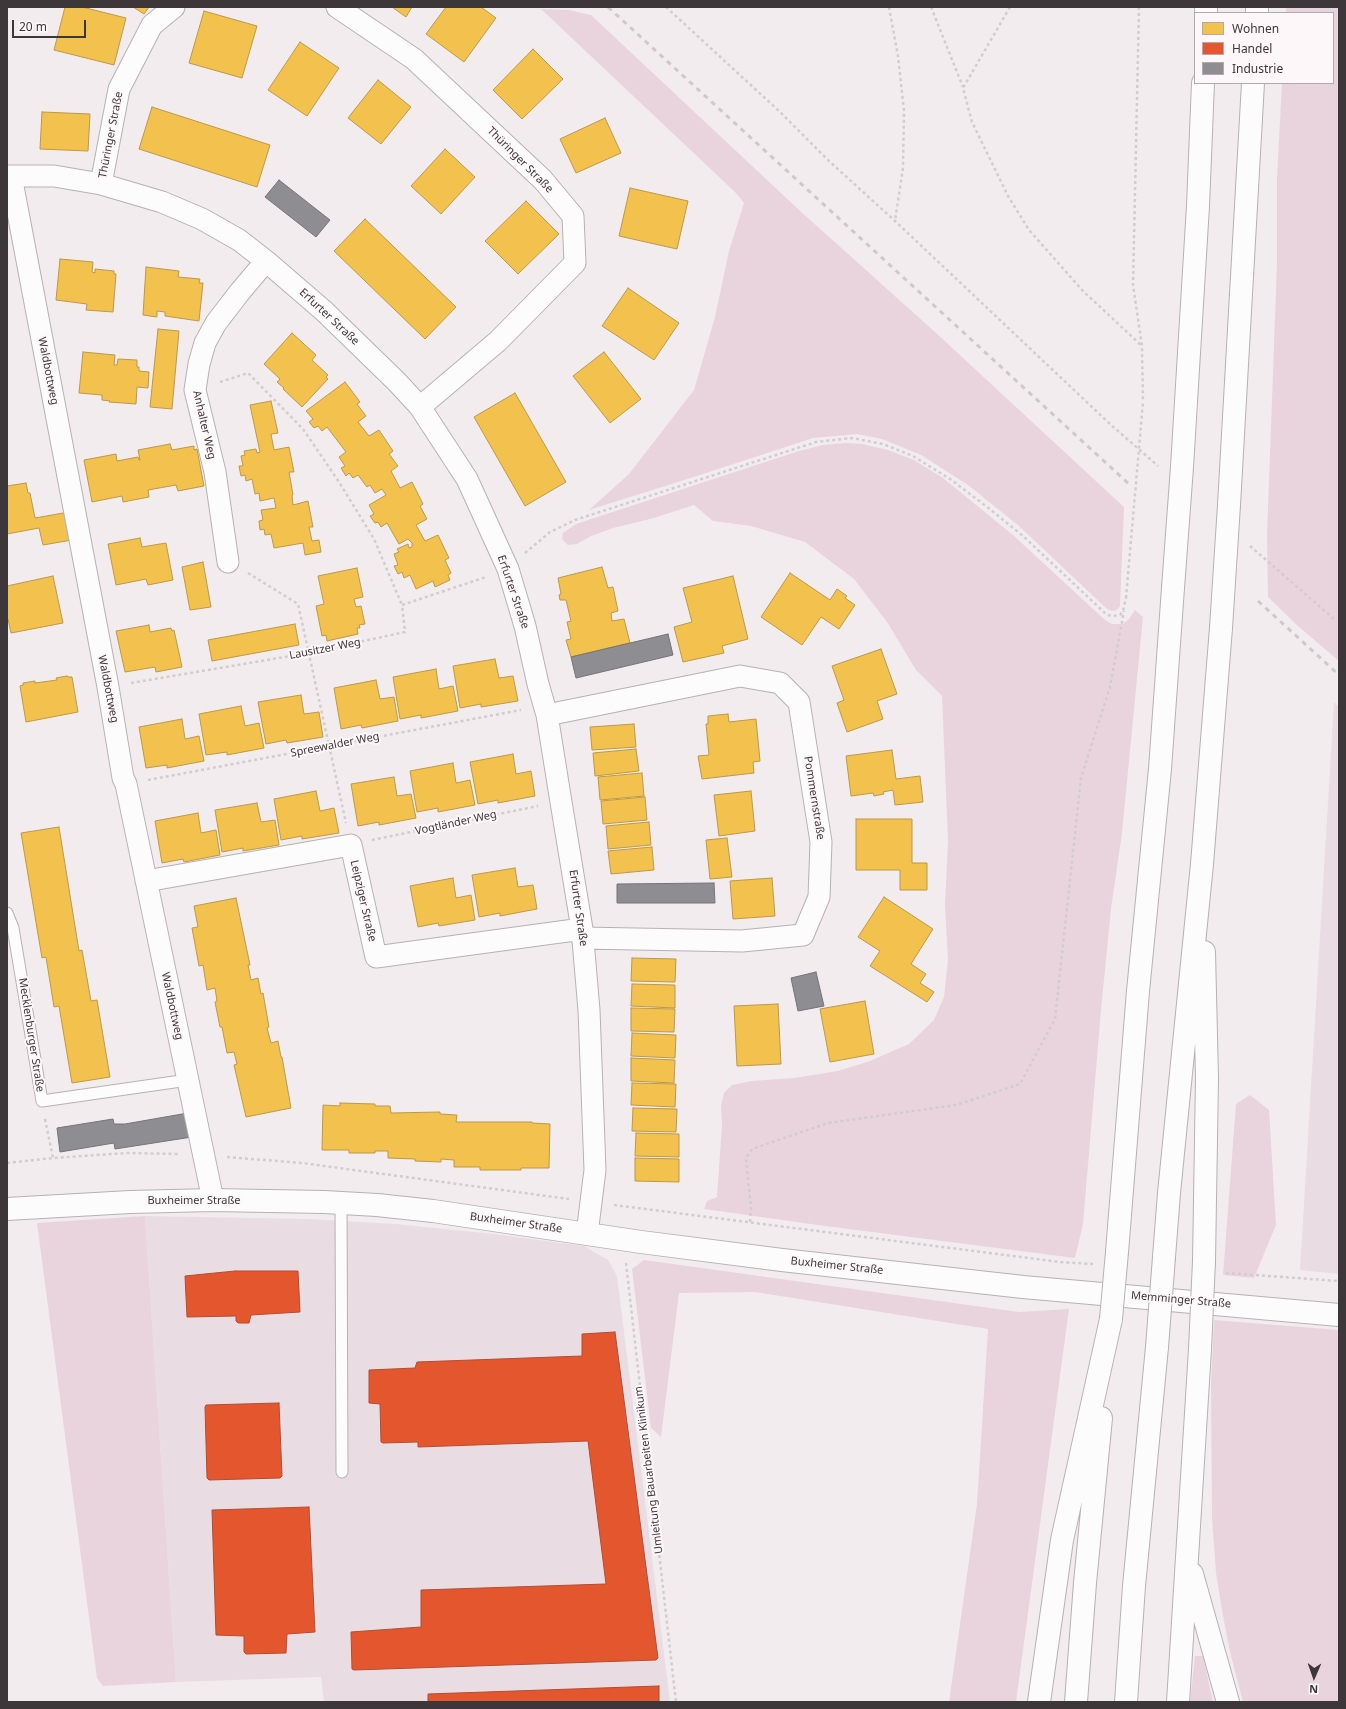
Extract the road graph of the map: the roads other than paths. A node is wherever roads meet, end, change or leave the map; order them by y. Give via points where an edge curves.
1 (174, 7) edge
2 (337, 7) edge
3 (1203, 84) edge
4 (1253, 84) edge
5 (9, 176) edge
6 (101, 184) junction
7 (266, 261) junction
8 (420, 407) junction
9 (228, 562) road end
10 (545, 710) junction
11 (1202, 864) junction
12 (146, 881) junction
13 (7, 913) edge
14 (582, 934) junction
15 (188, 1080) junction
16 (213, 1200) junction
17 (341, 1203) junction
18 (7, 1209) edge
19 (588, 1234) junction
20 (1023, 1287) joint
21 (1339, 1315) edge
22 (1111, 1319) junction
23 (342, 1472) dead end
24 (1188, 1558) junction
25 (1039, 1702) edge
26 (1076, 1702) edge
27 (1126, 1702) edge
28 (1178, 1702) edge
29 (1228, 1702) edge

1 - 6 street, Thüringer Straße via 152,25 119,89
2 - 8 street, Thüringer Straße via 414,58 543,180 573,216 575,263 498,341
3 - 22 main road, bridge via 1182,467 1160,769 1138,991
4 - 11 main road, bridge via 1221,628
5 - 6 street, Erfurter Straße via 54,176
5 - 12 street, Waldbottweg via 108,687 123,778
6 - 7 street, Erfurter Straße via 162,202 202,219 239,240
7 - 8 street, Erfurter Straße via 324,311
7 - 9 street, Anhalter Weg via 216,323 205,343 195,390 215,472
8 - 10 street, Erfurter Straße via 466,479 508,569
10 - 14 street, Erfurter Straße
10 - 14 street, Pommernstraße via 740,676 780,682 799,702 821,842 819,897 803,935 742,940
11 - 24 main road, bridge via 1207,1078 1204,1261
11 - 27 main road, bridge via 1169,1192
12 - 14 street, Leipziger Straße via 351,845 376,957
12 - 15 street, Waldbottweg
13 - 15 lane, Mecklenburger Straße via 13,928 42,1101
14 - 19 street, Erfurter Straße via 589,1010 595,1170
15 - 16 street, Waldbottweg
16 - 17 main road, Buxheimer Straße
16 - 18 main road, Buxheimer Straße
17 - 19 main road, Buxheimer Straße via 433,1211
17 - 23 lane
19 - 20 main road, Buxheimer Straße via 782,1260
20 - 21 main road, Memminger Straße
22 - 25 main road via 1062,1540
22 - 26 main road via 1084,1583
24 - 28 main road
24 - 29 main road

